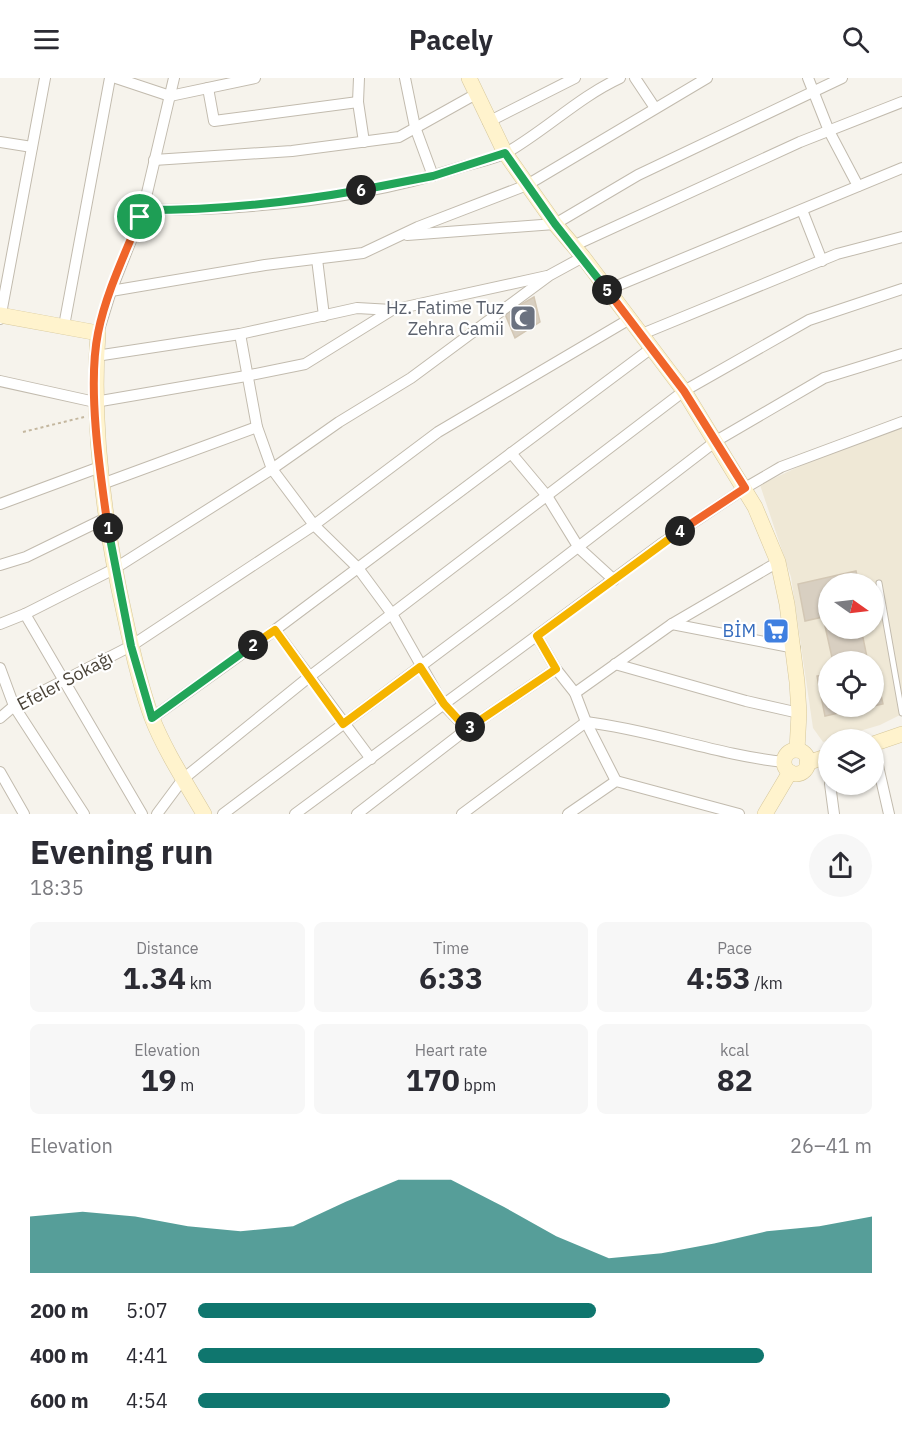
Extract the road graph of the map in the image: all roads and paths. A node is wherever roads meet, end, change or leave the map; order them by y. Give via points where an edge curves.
1 (45, 78) edge
2 (110, 78) edge
3 (116, 78) edge
4 (174, 78) edge
5 (255, 78) edge
6 (359, 78) edge
7 (405, 78) edge
8 (575, 78) edge
9 (620, 78) edge
10 (635, 78) edge
11 (707, 78) edge
12 (808, 78) edge
13 (842, 78) edge
14 (474, 83) edge
15 (208, 88) junction
16 (813, 93) junction
17 (170, 96) junction
18 (358, 102) junction
19 (902, 102) edge
20 (655, 108) junction
21 (488, 122) junction
22 (415, 127) junction
23 (829, 131) junction
24 (0, 142) edge
25 (364, 142) junction
26 (32, 147) junction
27 (505, 153) junction
28 (154, 160) junction
29 (902, 168) edge
30 (433, 176) junction
31 (527, 185) junction
32 (858, 186) junction
33 (143, 210) junction
34 (802, 210) junction
35 (555, 224) junction
36 (404, 235) junction
37 (902, 237) edge
38 (578, 251) junction
39 (317, 259) junction
40 (822, 261) junction
41 (550, 275) junction
42 (902, 289) edge
43 (607, 290) junction
44 (111, 291) junction
45 (392, 310) junction
46 (0, 316) edge
47 (324, 316) junction
48 (628, 320) junction
49 (63, 326) junction
50 (98, 333) junction
51 (240, 334) junction
52 (642, 334) junction
53 (653, 348) junction
54 (902, 354) edge
55 (96, 356) junction
56 (246, 376) junction
57 (0, 381) edge
58 (684, 391) junction
59 (95, 408) junction
60 (902, 422) edge
61 (257, 427) junction
62 (23, 432) dead end
63 (716, 441) junction
64 (511, 453) junction
65 (100, 466) junction
66 (272, 469) junction
67 (102, 484) junction
68 (745, 488) junction
69 (547, 496) junction
70 (0, 504) edge
71 (106, 518) junction
72 (314, 525) junction
73 (579, 548) junction
74 (778, 562) junction
75 (0, 565) edge
76 (358, 568) junction
77 (114, 569) junction
78 (614, 580) junction
79 (884, 612) edge
80 (25, 614) junction
81 (392, 614) junction
82 (0, 624) edge
83 (672, 624) junction
84 (275, 630) junction
85 (537, 636) junction
86 (131, 646) junction
87 (795, 648) junction
88 (615, 664) junction
89 (420, 667) junction
90 (0, 668) edge
91 (556, 669) junction
92 (309, 677) junction
93 (64, 681) junction
94 (575, 693) junction
95 (444, 704) junction
96 (14, 706) junction
97 (800, 713) junction
98 (902, 713) edge
99 (0, 718) edge
100 (152, 718) junction
101 (586, 722) junction
102 (343, 724) junction
103 (467, 729) junction
104 (902, 734) edge
105 (884, 740) edge
106 (797, 750) junction
107 (371, 759) junction
108 (818, 762) edge
109 (807, 763) junction
110 (787, 767) junction
111 (0, 772) edge
112 (183, 779) junction
113 (616, 781) junction
114 (831, 795) edge
115 (884, 795) edge
116 (82, 813) edge
117 (24, 814) edge
118 (142, 814) edge
119 (157, 814) edge
120 (204, 814) edge
121 (223, 814) edge
122 (295, 814) edge
123 (357, 814) edge
124 (462, 814) edge
125 (568, 814) edge
126 (739, 814) edge
127 (765, 814) edge
128 (834, 814) edge
129 (888, 814) edge

1 - 26 street
2 - 49 street
3 - 17 street
4 - 17 street
5 - 15 street
6 - 18 street
7 - 22 street
8 - 21 street
9 - 27 street via 602,86
10 - 20 street
11 - 20 street
12 - 16 street
13 - 16 street
14 - 21 main road
14 - 22 street
15 - 17 street
15 - 18 street via 214,121
16 - 23 street
16 - 35 street via 638,175
17 - 28 street
18 - 25 street
19 - 23 street
20 - 31 street
21 - 27 main road
22 - 25 street via 399,137
22 - 30 street
23 - 32 street
23 - 38 street
24 - 26 street
25 - 28 street
26 - 46 street
27 - 30 street
27 - 31 main road
28 - 33 street
29 - 32 street
30 - 33 street via 298,201 209,210
31 - 35 main road
31 - 36 street
32 - 34 street
33 - 44 street
34 - 40 street
34 - 43 street
35 - 36 street
35 - 38 main road
36 - 39 street via 363,253
37 - 40 street
38 - 41 street
38 - 43 main road
39 - 44 street
39 - 47 street
40 - 52 street
41 - 45 street
41 - 66 street via 411,378
42 - 58 street via 809,320
43 - 48 main road
44 - 50 street
45 - 47 street via 357,308
45 - 56 street via 305,364
46 - 49 main road
47 - 51 street
48 - 52 main road
48 - 72 street, Efeler Sokağı via 438,432
49 - 50 main road
50 - 55 main road
51 - 55 street
51 - 56 street
52 - 53 main road
53 - 58 main road
53 - 64 street
54 - 63 street via 824,378
55 - 59 main road
56 - 59 street
56 - 61 street
57 - 59 street
58 - 63 main road
58 - 69 street
59 - 62 path
59 - 65 main road
60 - 68 street via 781,467
61 - 66 street
61 - 67 street
63 - 68 main road
63 - 73 street
64 - 69 street
64 - 76 street
65 - 67 main road
65 - 70 street
66 - 72 street
66 - 77 street
67 - 71 main road
68 - 74 main road
68 - 78 street
69 - 73 street
69 - 81 street
71 - 75 street via 26,557
71 - 77 main road
72 - 76 street
72 - 86 street, Efeler Sokağı
73 - 78 street
73 - 89 street
74 - 83 street
74 - 87 main road
76 - 81 street
76 - 84 street
77 - 80 street
77 - 86 main road
78 - 85 street
79 - 98 lane
80 - 82 street
80 - 93 street
81 - 89 street
81 - 92 street
83 - 87 street
83 - 88 street
84 - 92 street
84 - 100 street
85 - 91 street
85 - 95 street
86 - 93 street, Efeler Sokağı
86 - 100 main road
87 - 97 main road
88 - 94 street
88 - 97 street
89 - 95 street
89 - 102 street
90 - 96 street
91 - 94 street
91 - 103 street
92 - 102 street
92 - 112 street
93 - 96 street, Efeler Sokağı
93 - 118 street
94 - 101 street
95 - 103 street
95 - 107 street
96 - 99 street, Efeler Sokağı
96 - 116 street
97 - 106 main road
100 - 112 main road
101 - 110 street via 636,730
101 - 113 street
101 - 124 street
102 - 107 street
102 - 121 street
103 - 123 street
104 - 105 main road
106 - 109 main road
106 - 110 main road via 789,752
107 - 122 street
108 - 109 main road
109 - 110 main road via 801,772
110 - 127 main road
111 - 117 street
112 - 119 street
112 - 120 main road
113 - 125 street
113 - 126 street
114 - 128 street
115 - 129 street

